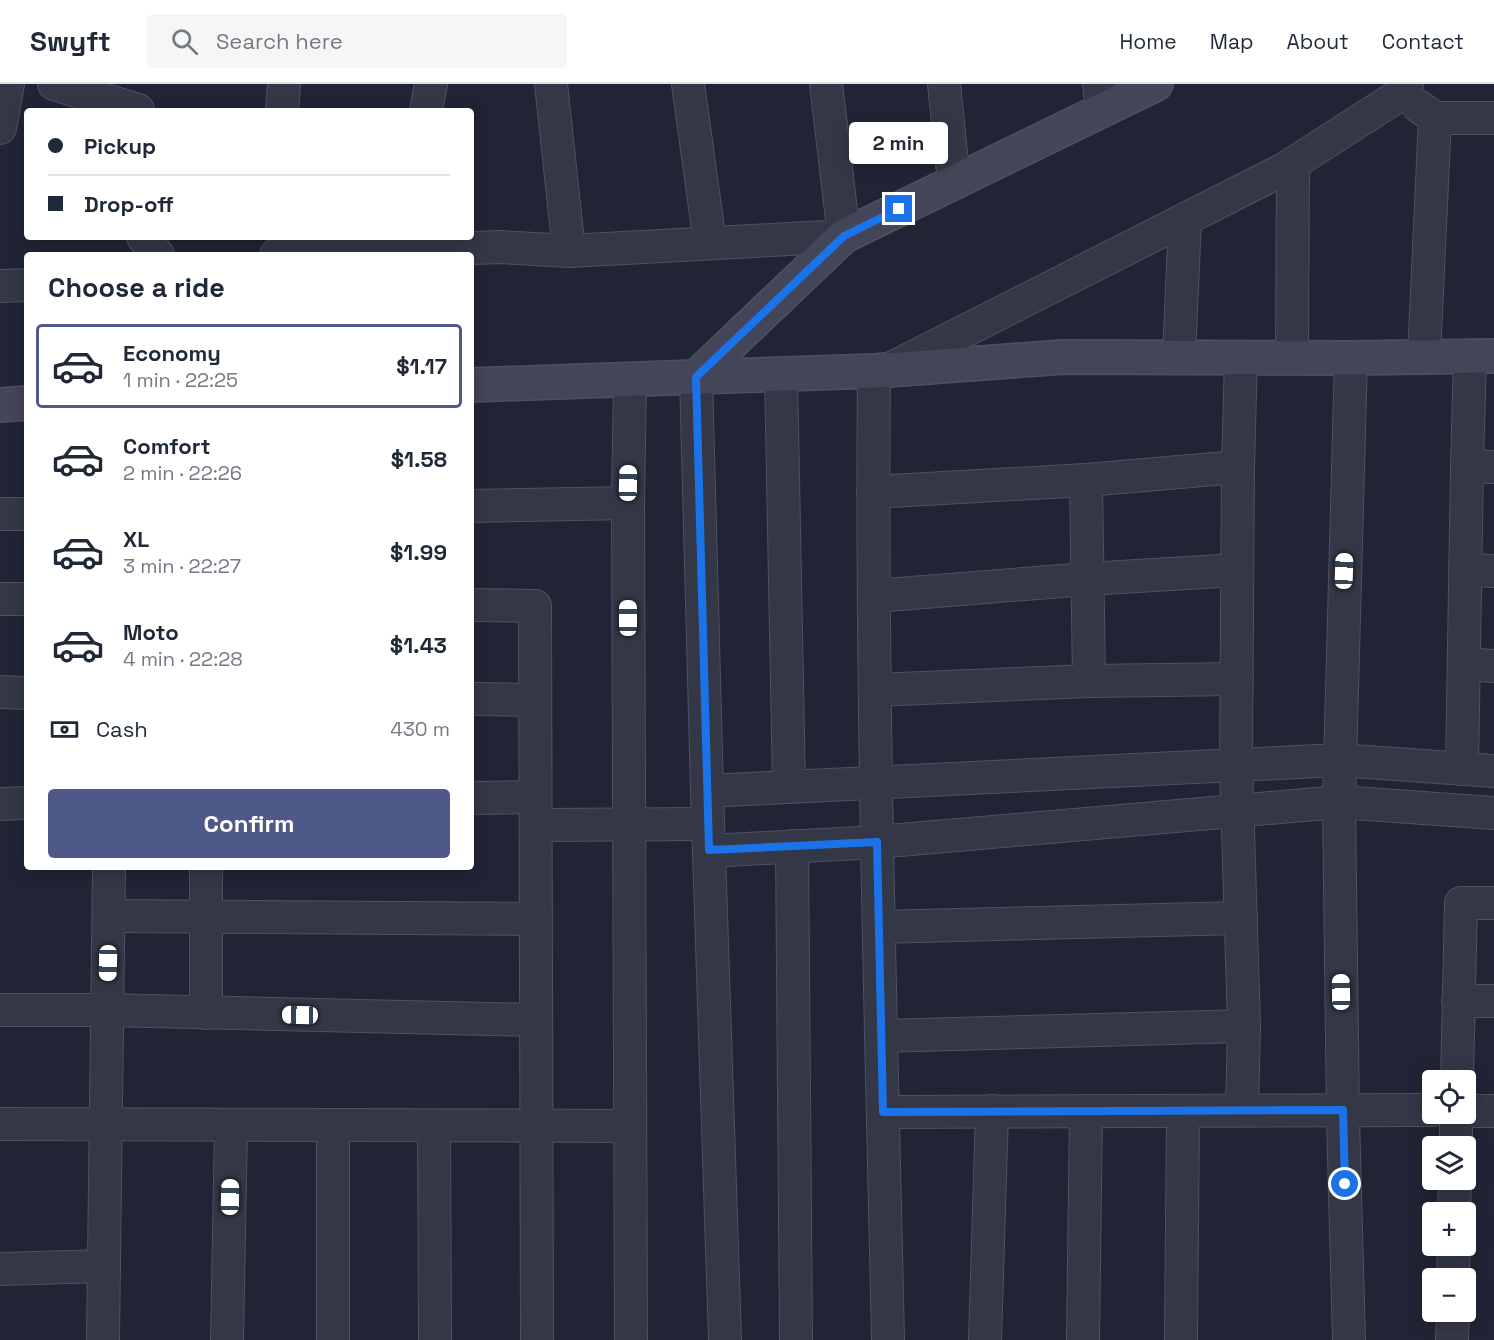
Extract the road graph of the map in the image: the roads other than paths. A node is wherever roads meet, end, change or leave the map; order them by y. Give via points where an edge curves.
1 (8, 84) edge
2 (54, 84) edge
3 (284, 84) edge
4 (431, 84) edge
5 (551, 84) edge
6 (688, 84) edge
7 (826, 84) edge
8 (944, 84) edge
9 (1156, 84) edge
10 (1401, 87) edge
11 (1101, 97) edge
12 (140, 102) edge
13 (282, 108) edge
14 (427, 108) edge
15 (1435, 118) junction
16 (1494, 118) edge
17 (0, 128) edge
18 (1293, 163) junction
19 (954, 182) junction
20 (1185, 219) junction
21 (844, 236) junction
22 (146, 240) edge
23 (710, 243) junction
24 (403, 244) edge
25 (569, 251) junction
26 (156, 252) edge
27 (311, 252) edge
28 (24, 285) edge
29 (0, 286) edge
30 (1424, 356) junction
31 (1482, 356) edge
32 (1179, 357) junction
33 (1241, 357) junction
34 (1292, 357) junction
35 (1351, 358) junction
36 (881, 370) junction
37 (782, 374) junction
38 (696, 377) junction
39 (630, 380) junction
40 (474, 385) edge
41 (24, 403) edge
42 (0, 405) edge
43 (1480, 466) edge
44 (1238, 468) junction
45 (1086, 480) junction
46 (873, 492) junction
47 (628, 503) junction
48 (474, 506) edge
49 (0, 514) edge
50 (24, 514) edge
51 (1237, 570) junction
52 (1480, 570) edge
53 (1087, 579) junction
54 (874, 596) junction
55 (0, 599) edge
56 (24, 599) edge
57 (474, 605) edge
58 (1479, 665) edge
59 (1237, 678) junction
60 (1089, 681) junction
61 (875, 690) junction
62 (0, 692) edge
63 (24, 693) edge
64 (474, 699) edge
65 (535, 700) junction
66 (1339, 760) junction
67 (1236, 765) junction
68 (1462, 768) junction
69 (1494, 771) edge
70 (876, 783) junction
71 (789, 787) junction
72 (707, 791) junction
73 (474, 799) edge
74 (1339, 802) junction
75 (24, 803) edge
76 (0, 804) edge
77 (535, 811) junction
78 (1237, 811) junction
79 (1494, 813) edge
80 (629, 825) junction
81 (708, 837) junction
82 (877, 842) junction
83 (792, 846) junction
84 (109, 870) edge
85 (206, 870) edge
86 (1494, 903) edge
87 (109, 916) junction
88 (206, 917) junction
89 (1241, 918) junction
90 (535, 919) junction
91 (879, 927) junction
92 (1458, 1001) junction
93 (1494, 1001) edge
94 (0, 1010) edge
95 (107, 1010) junction
96 (206, 1012) junction
97 (536, 1020) junction
98 (1244, 1026) junction
99 (881, 1036) junction
100 (1457, 1070) edge
101 (1242, 1110) junction
102 (1343, 1110) junction
103 (1422, 1110) edge
104 (992, 1111) junction
105 (1086, 1111) junction
106 (1183, 1111) junction
107 (1476, 1111) edge
108 (1494, 1111) edge
109 (883, 1112) junction
110 (0, 1124) edge
111 (106, 1125) junction
112 (231, 1125) junction
113 (333, 1125) junction
114 (434, 1125) junction
115 (536, 1126) junction
116 (630, 1126) junction
117 (104, 1266) junction
118 (0, 1269) edge
119 (1453, 1322) edge
120 (103, 1340) edge
121 (226, 1340) edge
122 (333, 1340) edge
123 (435, 1340) edge
124 (537, 1340) edge
125 (631, 1340) edge
126 (725, 1340) edge
127 (796, 1340) edge
128 (888, 1340) edge
129 (985, 1340) edge
130 (1083, 1340) edge
131 (1181, 1340) edge
132 (1349, 1340) edge
133 (1452, 1340) edge

1 - 17 street
2 - 12 street
3 - 13 street
4 - 14 street
5 - 25 street
6 - 23 street
7 - 21 street
8 - 19 street
9 - 11 street
10 - 15 street
10 - 18 street
11 - 19 street
15 - 16 street
15 - 30 street
18 - 20 street
18 - 34 street
19 - 21 street
20 - 32 street
20 - 36 street
21 - 23 street
21 - 38 street
22 - 26 street
23 - 25 street
24 - 25 street
24 - 27 street
28 - 29 street
30 - 31 street
30 - 35 street
31 - 43 street
32 - 33 street
32 - 36 street via 1063,357
33 - 34 street
33 - 44 street
34 - 35 street
35 - 66 street
36 - 37 street
36 - 46 street
37 - 38 street
37 - 71 street
38 - 39 street
38 - 72 street
39 - 40 street
39 - 47 street
41 - 42 street
43 - 52 street
44 - 45 street
44 - 51 street
45 - 46 street
45 - 53 street
46 - 54 street
47 - 48 street
47 - 80 street
49 - 50 street
51 - 53 street
51 - 59 street
52 - 58 street
53 - 54 street
53 - 60 street
54 - 61 street
55 - 56 street
57 - 65 street via 535,606
58 - 68 street
59 - 60 street
59 - 67 street
60 - 61 street
61 - 70 street
62 - 63 street
64 - 65 street
65 - 77 street
66 - 67 street
66 - 68 street
66 - 74 street
67 - 70 street
67 - 78 street
68 - 69 street
70 - 71 street
70 - 82 street
71 - 72 street
72 - 81 street
73 - 77 street
74 - 78 street
74 - 79 street
74 - 102 street
75 - 76 street
77 - 80 street
77 - 90 street
78 - 82 street
78 - 89 street
80 - 81 street
80 - 116 street
81 - 83 street
81 - 126 street
82 - 83 street
82 - 91 street
83 - 127 street
84 - 87 street
85 - 88 street
86 - 92 street via 1461,903
87 - 88 street
87 - 95 street
88 - 90 street
88 - 96 street
89 - 91 street
89 - 98 street
90 - 97 street
91 - 99 street
92 - 93 street
92 - 100 street
94 - 95 street
95 - 96 street
95 - 111 street
96 - 97 street
97 - 115 street
98 - 99 street
98 - 101 street
99 - 109 street
101 - 102 street
101 - 106 street
102 - 103 street
102 - 132 street
104 - 105 street
104 - 109 street
104 - 129 street
105 - 106 street
105 - 130 street
106 - 131 street
107 - 108 street
109 - 128 street
110 - 111 street
111 - 112 street
111 - 117 street
112 - 113 street
112 - 121 street
113 - 114 street
113 - 122 street
114 - 115 street
114 - 123 street
115 - 116 street
115 - 124 street
116 - 125 street
117 - 118 street
117 - 120 street
119 - 133 street

